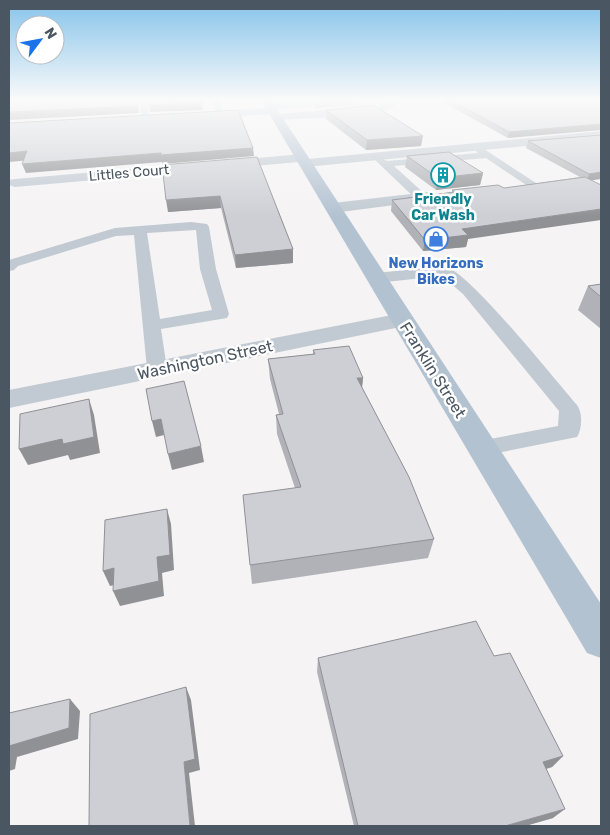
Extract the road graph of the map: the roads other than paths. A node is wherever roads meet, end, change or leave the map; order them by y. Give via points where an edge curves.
1 (290, 139) edge
2 (573, 139) edge
3 (483, 152) junction
4 (304, 160) junction
5 (381, 161) junction
6 (15, 183) dead end
7 (533, 185) joint
8 (506, 188) edge
9 (441, 196) edge
10 (422, 198) junction
11 (333, 208) junction
12 (140, 230) junction
13 (9, 267) edge
14 (376, 278) junction
15 (402, 320) junction
16 (152, 325) junction
17 (157, 370) junction
18 (9, 399) edge
19 (482, 448) junction
20 (601, 640) edge

1 - 4 main road, Franklin Street
2 - 3 street, Littles Court
3 - 5 street, Littles Court
3 - 7 lane
4 - 5 street, Littles Court
4 - 6 street, Littles Court
4 - 11 main road, Franklin Street
5 - 10 lane
7 - 8 street
9 - 10 street
10 - 11 street
11 - 14 main road, Franklin Street
12 - 13 lane via 115,232
12 - 16 lane
12 - 16 lane via 202,228 208,269 221,314
14 - 15 main road, Franklin Street
14 - 19 lane via 445,271 469,291 570,410 569,432
15 - 17 street, Washington Street
15 - 19 main road, Franklin Street
16 - 17 lane
17 - 18 street, Washington Street
19 - 20 main road, Franklin Street

